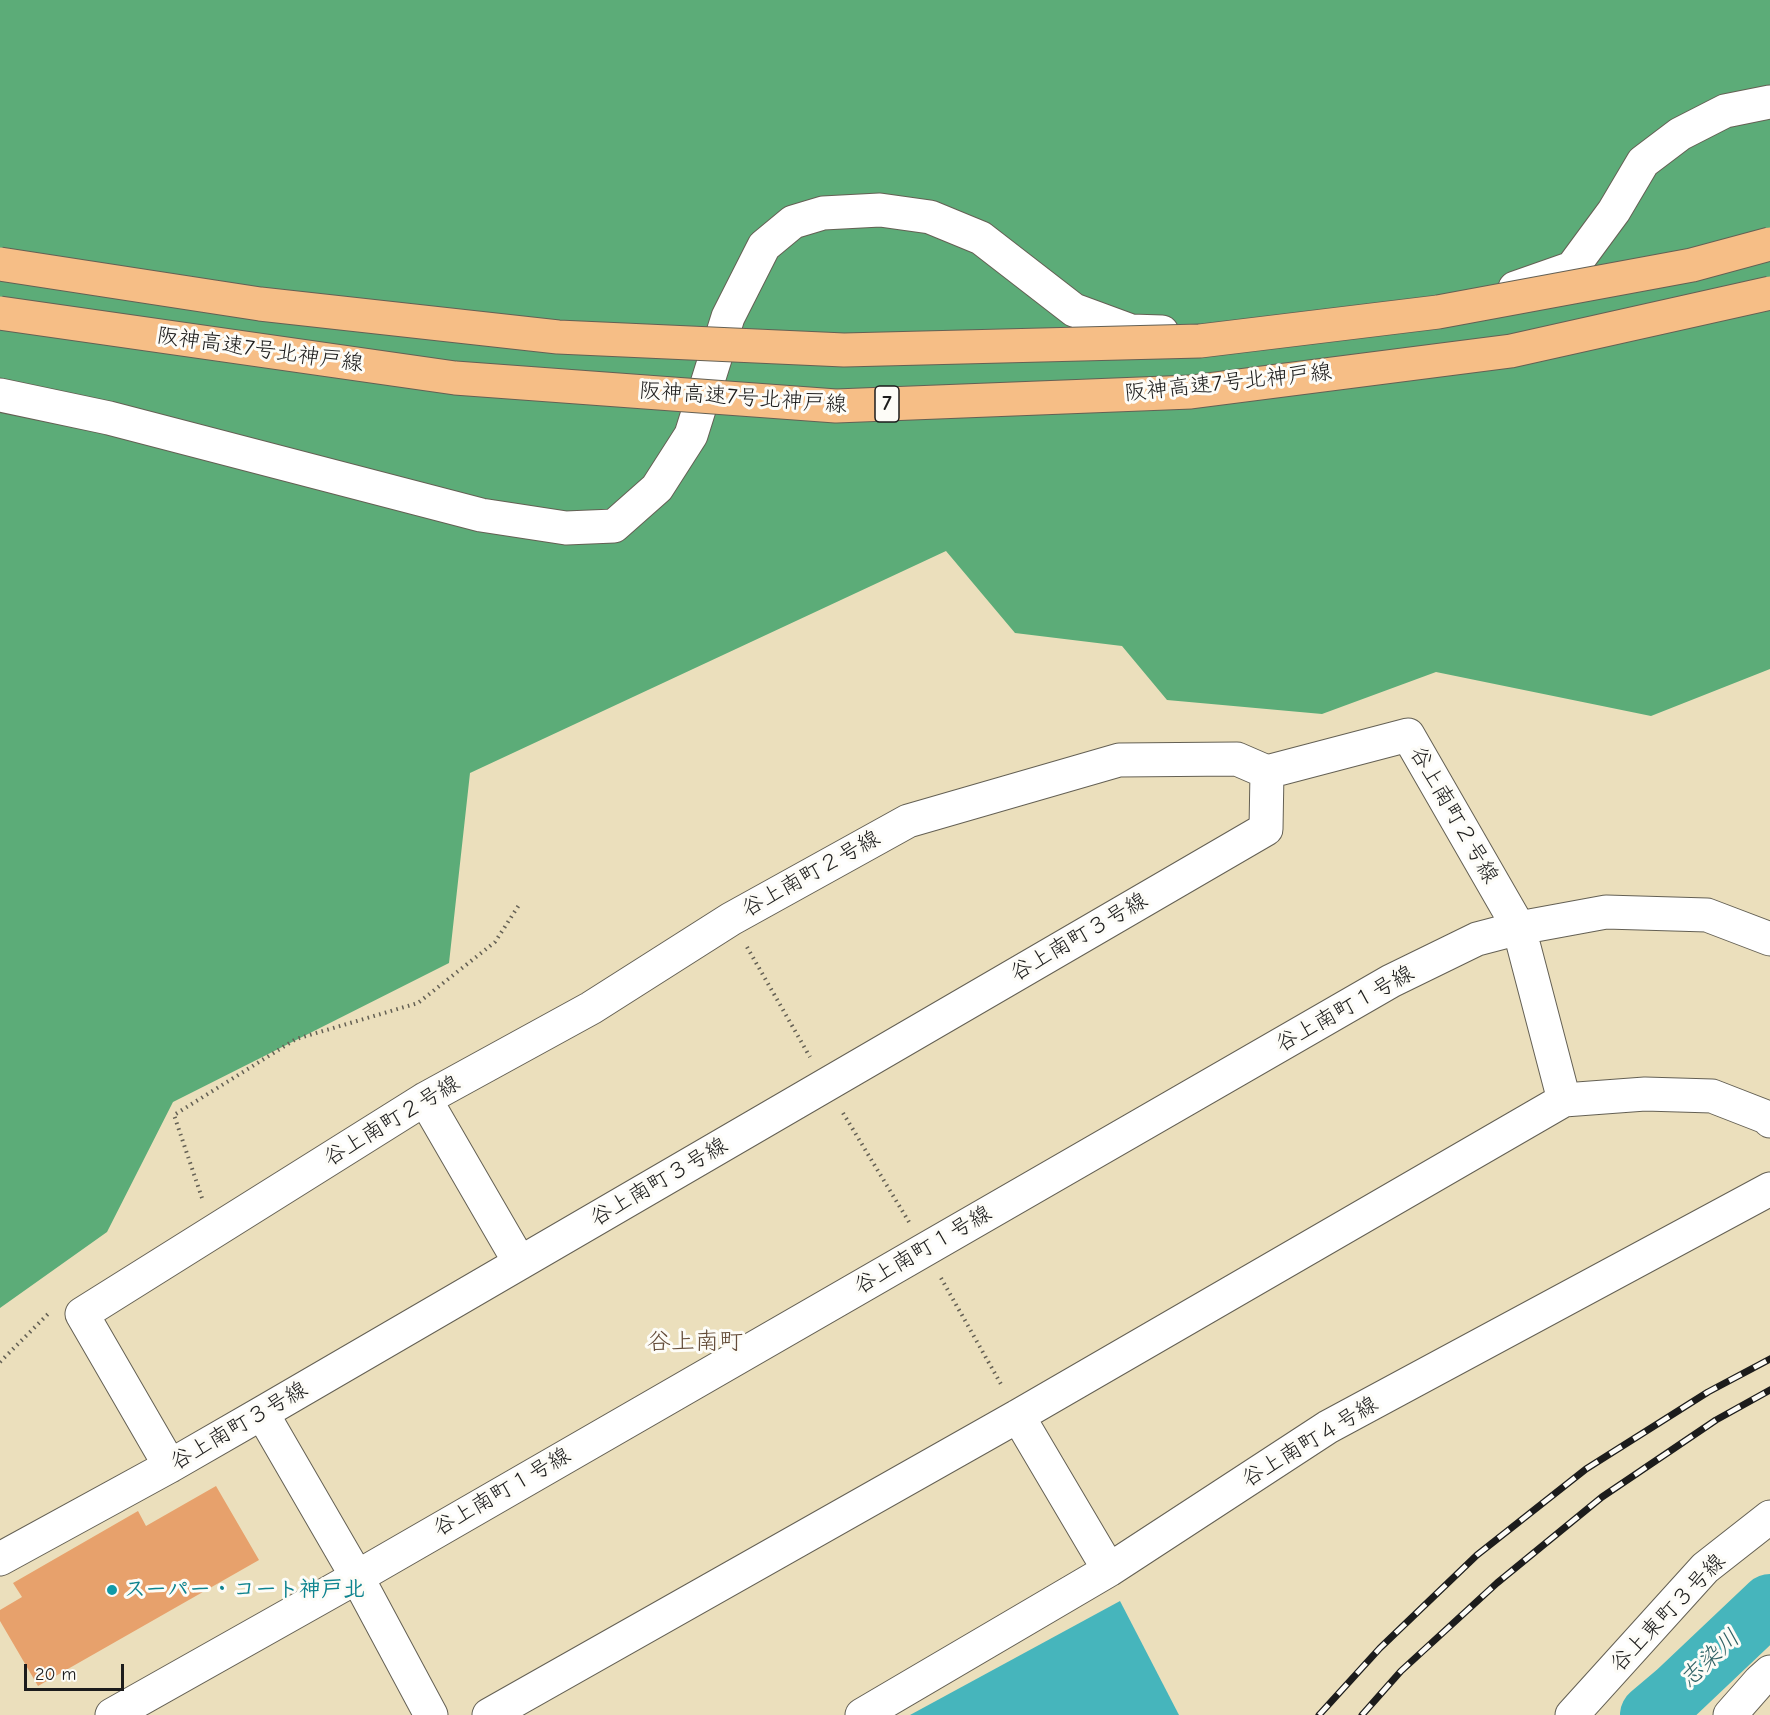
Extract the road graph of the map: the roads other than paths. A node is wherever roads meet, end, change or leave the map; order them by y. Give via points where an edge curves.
1 (1770, 102) edge
2 (1770, 244) edge
3 (0, 264) edge
4 (1770, 293) edge
5 (0, 313) edge
6 (0, 395) edge
7 (1267, 772) junction
8 (1519, 928) junction
9 (1770, 939) edge
10 (425, 1099) junction
11 (1564, 1100) junction
12 (1770, 1121) edge
13 (1770, 1189) edge
14 (520, 1263) junction
15 (262, 1413) junction
16 (1018, 1416) junction
17 (170, 1466) junction
18 (1770, 1517) edge
19 (0, 1559) edge
20 (1109, 1570) junction
21 (357, 1576) junction
22 (1770, 1672) edge
23 (112, 1715) edge
24 (431, 1715) edge
25 (489, 1715) edge
26 (862, 1715) edge
27 (1572, 1715) edge
28 (1730, 1715) edge

1 - 6 street via 1725,111 1680,134 1643,162 1614,211 1572,268 1497,294 1386,319 1232,332 1131,331 1074,310 981,238 930,218 880,210 823,213 793,222 764,246 728,317 691,435 657,488 614,526 566,528 481,515 109,418
2 - 3 highway, 阪神高速7号北神戸線, bridge via 1692,264 1438,312 1200,341 844,350 558,337 260,304
4 - 5 highway, 阪神高速7号北神戸線 / 7, bridge via 1511,351 1191,392 836,406 455,378
7 - 8 street, 谷上南町２号線 via 1408,735
7 - 10 street, 谷上南町２号線 via 1237,759 1119,760 908,821 731,919 591,1008
7 - 14 street, 谷上南町３号線 via 1266,829
8 - 9 street, 谷上南町１号線 via 1606,912 1707,915
8 - 11 street, 谷上南町２号線
8 - 21 street, 谷上南町１号線 via 1477,939 1391,981
10 - 14 street
10 - 17 street, 谷上南町２号線 via 82,1314
11 - 12 street via 1645,1094 1712,1096
11 - 16 street
13 - 20 street, 谷上南町４号線 via 1328,1427
14 - 15 street, 谷上南町３号線
15 - 17 street, 谷上南町３号線
15 - 21 street
16 - 20 street
16 - 25 street
17 - 19 street, 谷上南町３号線
18 - 27 street, 谷上東町３号線 via 1705,1568
20 - 26 street, 谷上南町４号線
21 - 23 street, 谷上南町１号線
21 - 24 street
22 - 28 street

